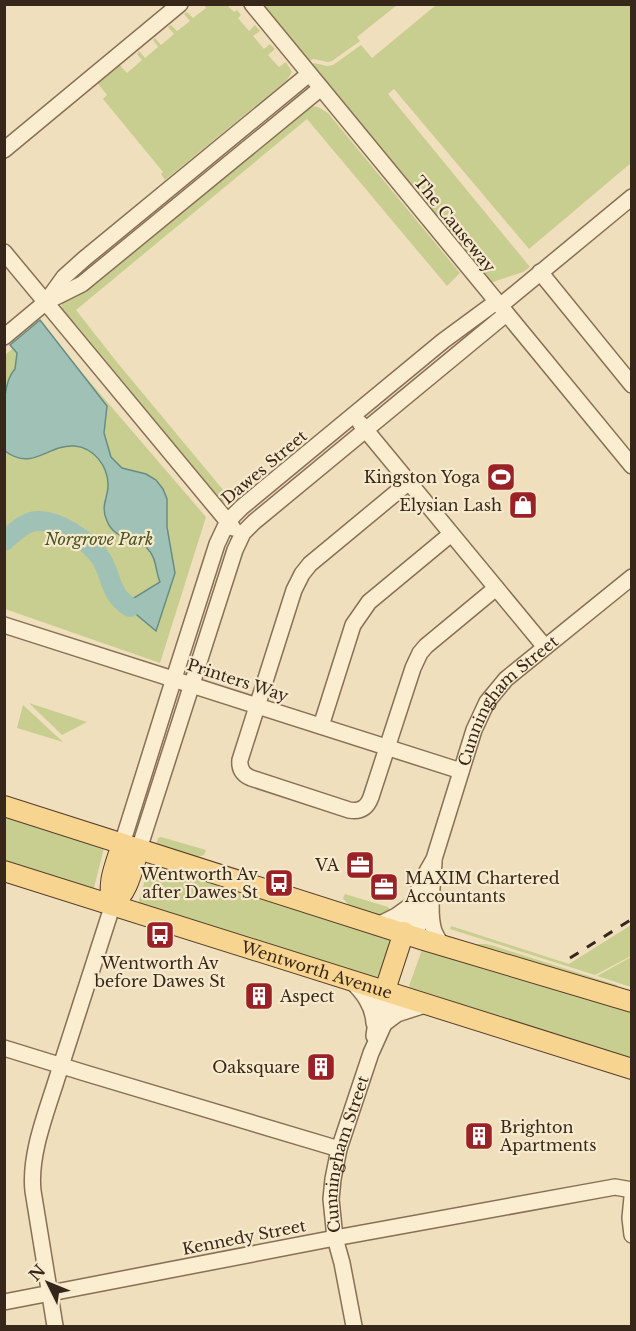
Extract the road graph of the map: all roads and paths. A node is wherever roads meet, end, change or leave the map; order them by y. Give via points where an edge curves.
1 (180, 4) edge
2 (252, 4) edge
3 (309, 74) junction
4 (321, 88) junction
5 (4, 150) edge
6 (632, 197) edge
7 (4, 252) edge
8 (540, 273) junction
9 (46, 302) junction
10 (501, 307) junction
11 (4, 337) edge
12 (632, 385) edge
13 (354, 415) junction
14 (366, 429) junction
15 (632, 466) edge
16 (409, 483) junction
17 (228, 523) junction
18 (451, 534) junction
19 (242, 536) junction
20 (632, 577) edge
21 (496, 588) junction
22 (4, 625) edge
23 (545, 647) junction
24 (173, 679) junction
25 (193, 684) junction
26 (258, 705) junction
27 (321, 726) junction
28 (388, 747) junction
29 (461, 771) junction
30 (136, 800) junction
31 (153, 805) junction
32 (4, 806) edge
33 (130, 847) junction
34 (434, 859) junction
35 (4, 871) edge
36 (432, 887) junction
37 (414, 903) junction
38 (113, 904) junction
39 (378, 925) junction
40 (409, 934) junction
41 (441, 945) junction
42 (350, 979) junction
43 (390, 992) junction
44 (632, 1002) edge
45 (428, 1004) junction
46 (379, 1028) junction
47 (4, 1048) edge
48 (62, 1066) junction
49 (632, 1069) edge
50 (339, 1149) junction
51 (632, 1190) edge
52 (632, 1197) edge
53 (632, 1235) edge
54 (335, 1238) junction
55 (49, 1294) junction
56 (4, 1302) edge
57 (55, 1326) edge
58 (354, 1326) edge

1 - 5 street
2 - 3 street, The Causeway
3 - 4 street, The Causeway
3 - 9 street via 84,259 64,277
4 - 9 street via 82,284
4 - 10 street, The Causeway
6 - 8 street
7 - 9 street
8 - 10 street
8 - 12 street
9 - 11 street
9 - 17 street
10 - 13 street, Dawes Street via 443,341
10 - 14 street
10 - 15 street, The Causeway
13 - 14 street
13 - 17 street, Dawes Street via 242,507
14 - 16 street
14 - 19 street
16 - 18 street
16 - 26 street via 302,574
17 - 19 street
17 - 24 street, Dawes Street via 217,544
18 - 21 street
18 - 27 street via 360,613
19 - 25 street
20 - 23 street, Cunningham Street
21 - 23 street
21 - 28 street via 420,653
22 - 24 street, Printers Way
23 - 29 street, Cunningham Street via 506,679 487,702
24 - 25 street, Printers Way
24 - 30 street, Dawes Street
25 - 26 street, Printers Way
25 - 31 street
26 - 27 street, Printers Way
26 - 28 street via 240,760 245,775 349,810 359,810 368,804
27 - 28 street, Printers Way
28 - 29 street, Printers Way
29 - 34 street, Cunningham Street
30 - 31 street
30 - 33 street, Dawes Street
31 - 33 street
32 - 33 main road
33 - 38 main road via 110,885
33 - 39 main road
34 - 36 street, Cunningham Street
34 - 37 street, Cunningham Street
35 - 38 main road, Wentworth Avenue
36 - 40 street, Cunningham Street
36 - 41 street, Cunningham Street via 433,927
37 - 39 street
37 - 40 street, Cunningham Street
38 - 42 main road, Wentworth Avenue
38 - 48 street
39 - 40 main road
40 - 41 main road
40 - 43 main road, Cunningham Street
41 - 44 main road
42 - 43 main road, Wentworth Avenue
42 - 46 street via 366,998
43 - 45 main road, Wentworth Avenue
43 - 46 street, Cunningham Street via 377,1014
45 - 46 street via 398,1014
45 - 49 main road, Wentworth Avenue
46 - 50 street, Cunningham Street
47 - 48 street
48 - 50 street
48 - 55 street via 31,1176
50 - 54 street, Cunningham Street via 331,1199
51 - 54 street, Kennedy Street via 615,1187
52 - 53 street
54 - 55 street, Kennedy Street
54 - 58 street, Cunningham Street
55 - 56 street, Kennedy Street
55 - 57 street

